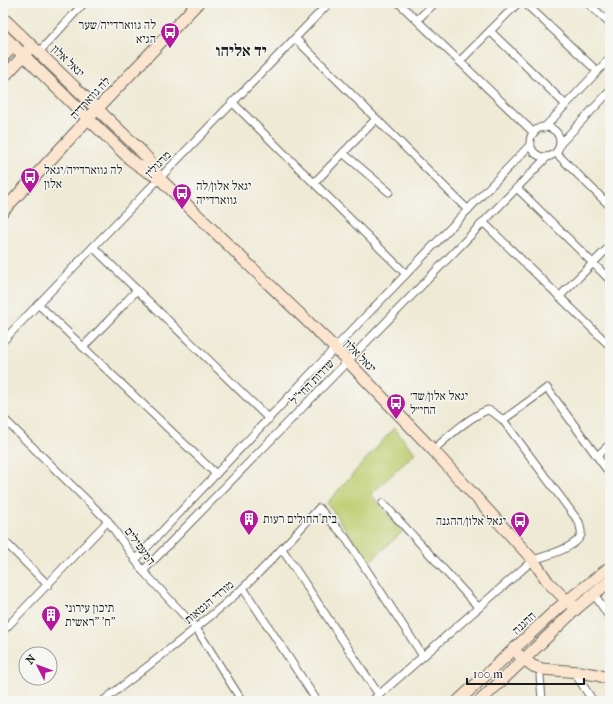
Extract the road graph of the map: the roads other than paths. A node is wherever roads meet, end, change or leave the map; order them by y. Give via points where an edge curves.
1 (84, 3) edge
2 (198, 3) edge
3 (329, 3) edge
4 (399, 3) edge
5 (435, 3) edge
6 (518, 3) edge
7 (525, 3) edge
8 (588, 3) edge
9 (3, 18) edge
10 (417, 20) junction
11 (610, 24) edge
12 (490, 31) junction
13 (3, 35) edge
14 (295, 38) junction
15 (30, 43) junction
16 (14, 45) junction
17 (39, 52) junction
18 (24, 55) junction
19 (3, 57) edge
20 (610, 58) edge
21 (460, 62) junction
22 (597, 71) junction
23 (3, 78) edge
24 (610, 91) edge
25 (83, 95) junction
26 (110, 96) junction
27 (71, 102) junction
28 (232, 102) junction
29 (565, 104) junction
30 (98, 108) junction
31 (88, 119) junction
32 (376, 119) junction
33 (110, 120) junction
34 (544, 128) junction
35 (75, 133) junction
36 (534, 133) junction
37 (530, 144) junction
38 (560, 144) junction
39 (343, 153) junction
40 (556, 153) junction
41 (547, 157) junction
42 (159, 178) junction
43 (314, 183) junction
44 (517, 188) junction
45 (389, 192) dead end
46 (610, 206) edge
47 (468, 210) junction
48 (3, 211) edge
49 (483, 222) junction
50 (610, 246) edge
51 (93, 247) junction
52 (592, 263) junction
53 (406, 274) junction
54 (610, 280) edge
55 (137, 290) junction
56 (559, 296) junction
57 (38, 304) junction
58 (3, 341) edge
59 (610, 346) edge
60 (83, 347) junction
61 (335, 348) junction
62 (347, 361) junction
63 (3, 418) edge
64 (268, 418) junction
65 (503, 420) junction
66 (610, 444) edge
67 (433, 450) junction
68 (597, 456) junction
69 (216, 474) junction
70 (610, 474) edge
71 (383, 503) dead end
72 (108, 521) junction
73 (3, 540) edge
74 (282, 549) junction
75 (135, 560) junction
76 (533, 560) junction
77 (610, 567) edge
78 (143, 571) junction
79 (610, 581) edge
80 (48, 584) junction
81 (243, 588) junction
82 (594, 594) junction
83 (569, 599) junction
84 (479, 608) junction
85 (577, 608) junction
86 (610, 618) edge
87 (196, 628) junction
88 (3, 631) edge
89 (512, 651) junction
90 (423, 656) junction
91 (525, 659) junction
92 (540, 676) dead end
93 (578, 678) dead end
94 (610, 679) edge
95 (379, 695) junction
96 (103, 701) edge
97 (242, 701) edge
98 (317, 701) edge
99 (372, 701) edge
100 (458, 701) edge
101 (480, 701) edge
102 (543, 701) edge
103 (593, 701) edge

1 - 17 street
2 - 26 street, לה גווארדיה
3 - 14 street, מרגולין
4 - 10 street
5 - 10 street
6 - 12 street
7 - 22 street
8 - 11 street
9 - 15 street, יגאל אלון
10 - 21 street
12 - 21 street
12 - 29 street
13 - 16 street, יגאל אלון
14 - 28 street, מרגולין
14 - 32 street
15 - 17 street, יגאל אלון
15 - 18 street
16 - 18 street, יגאל אלון
16 - 19 street
17 - 25 street, יגאל אלון
18 - 23 street
18 - 27 street, יגאל אלון
20 - 22 street
21 - 36 street
22 - 29 street
24 - 38 street
25 - 26 street via 95,99
25 - 30 street, יגאל אלון
26 - 30 street, לה גווארדיה
26 - 33 street
27 - 31 street, יגאל אלון
27 - 35 street via 77,118
28 - 42 street, מרגולין
28 - 43 street
29 - 34 street
30 - 31 street, לה גווארדיה
30 - 33 street, יגאל אלון
31 - 35 street, לה גווארדיה
31 - 42 street, יגאל אלון via 131,160
32 - 39 street
32 - 47 street
33 - 42 street, יגאל אלון via 148,159
34 - 36 street
34 - 38 street via 551,129 558,135
35 - 48 street, לה גווארדיה
36 - 37 street
37 - 41 street via 536,154
37 - 47 street, שדרות החי"ל
38 - 40 street
39 - 43 street
39 - 45 street
40 - 41 street
40 - 46 street
41 - 44 street, שדרות החי"ל
42 - 51 street, מרגולין
42 - 61 street, יגאל אלון
43 - 53 street
44 - 49 street, שדרות החי"ל
44 - 52 street
47 - 53 street, שדרות החי"ל
49 - 56 street
49 - 62 street, שדרות החי"ל
50 - 52 street
51 - 55 street
51 - 57 street, מרגולין
52 - 54 street
52 - 56 street
53 - 61 street, שדרות החי"ל
55 - 60 street
55 - 64 street
56 - 59 street
57 - 58 street, מרגולין
57 - 60 street
60 - 69 street
61 - 62 street, יגאל אלון
61 - 64 street, שדרות החי"ל
62 - 67 street, יגאל אלון
62 - 78 street, שדרות החי"ל
63 - 72 street, המעפילים
64 - 69 street, שדרות החי"ל
65 - 67 street via 488,410 452,433
65 - 68 street via 547,388
65 - 76 street via 579,522 581,530 579,538 570,545
66 - 68 street
67 - 76 street, יגאל אלון
68 - 70 street
69 - 75 street, שדרות החי"ל
71 - 84 street
72 - 75 street, המעפילים
72 - 80 street
73 - 80 street
74 - 81 street, מורדי הגטאות
74 - 90 street, מורדי הגטאות via 319,508 345,537
74 - 95 street
75 - 78 street, המעפילים
76 - 83 street, יגאל אלון via 548,582
76 - 84 street
77 - 83 street, ההגנה
78 - 87 street, המעפילים
79 - 82 street
80 - 88 street
81 - 87 street, מורדי הגטאות
81 - 98 street
82 - 85 street
82 - 86 street
83 - 85 street, יגאל אלון
83 - 89 street, ההגנה
84 - 90 street
85 - 91 street
87 - 96 street, מורדי הגטאות
87 - 97 street, המעפילים
89 - 91 street
89 - 100 street, ההגנה
90 - 95 street
91 - 94 street via 542,669 579,672
91 - 101 street
92 - 102 street
93 - 103 street
95 - 99 street

